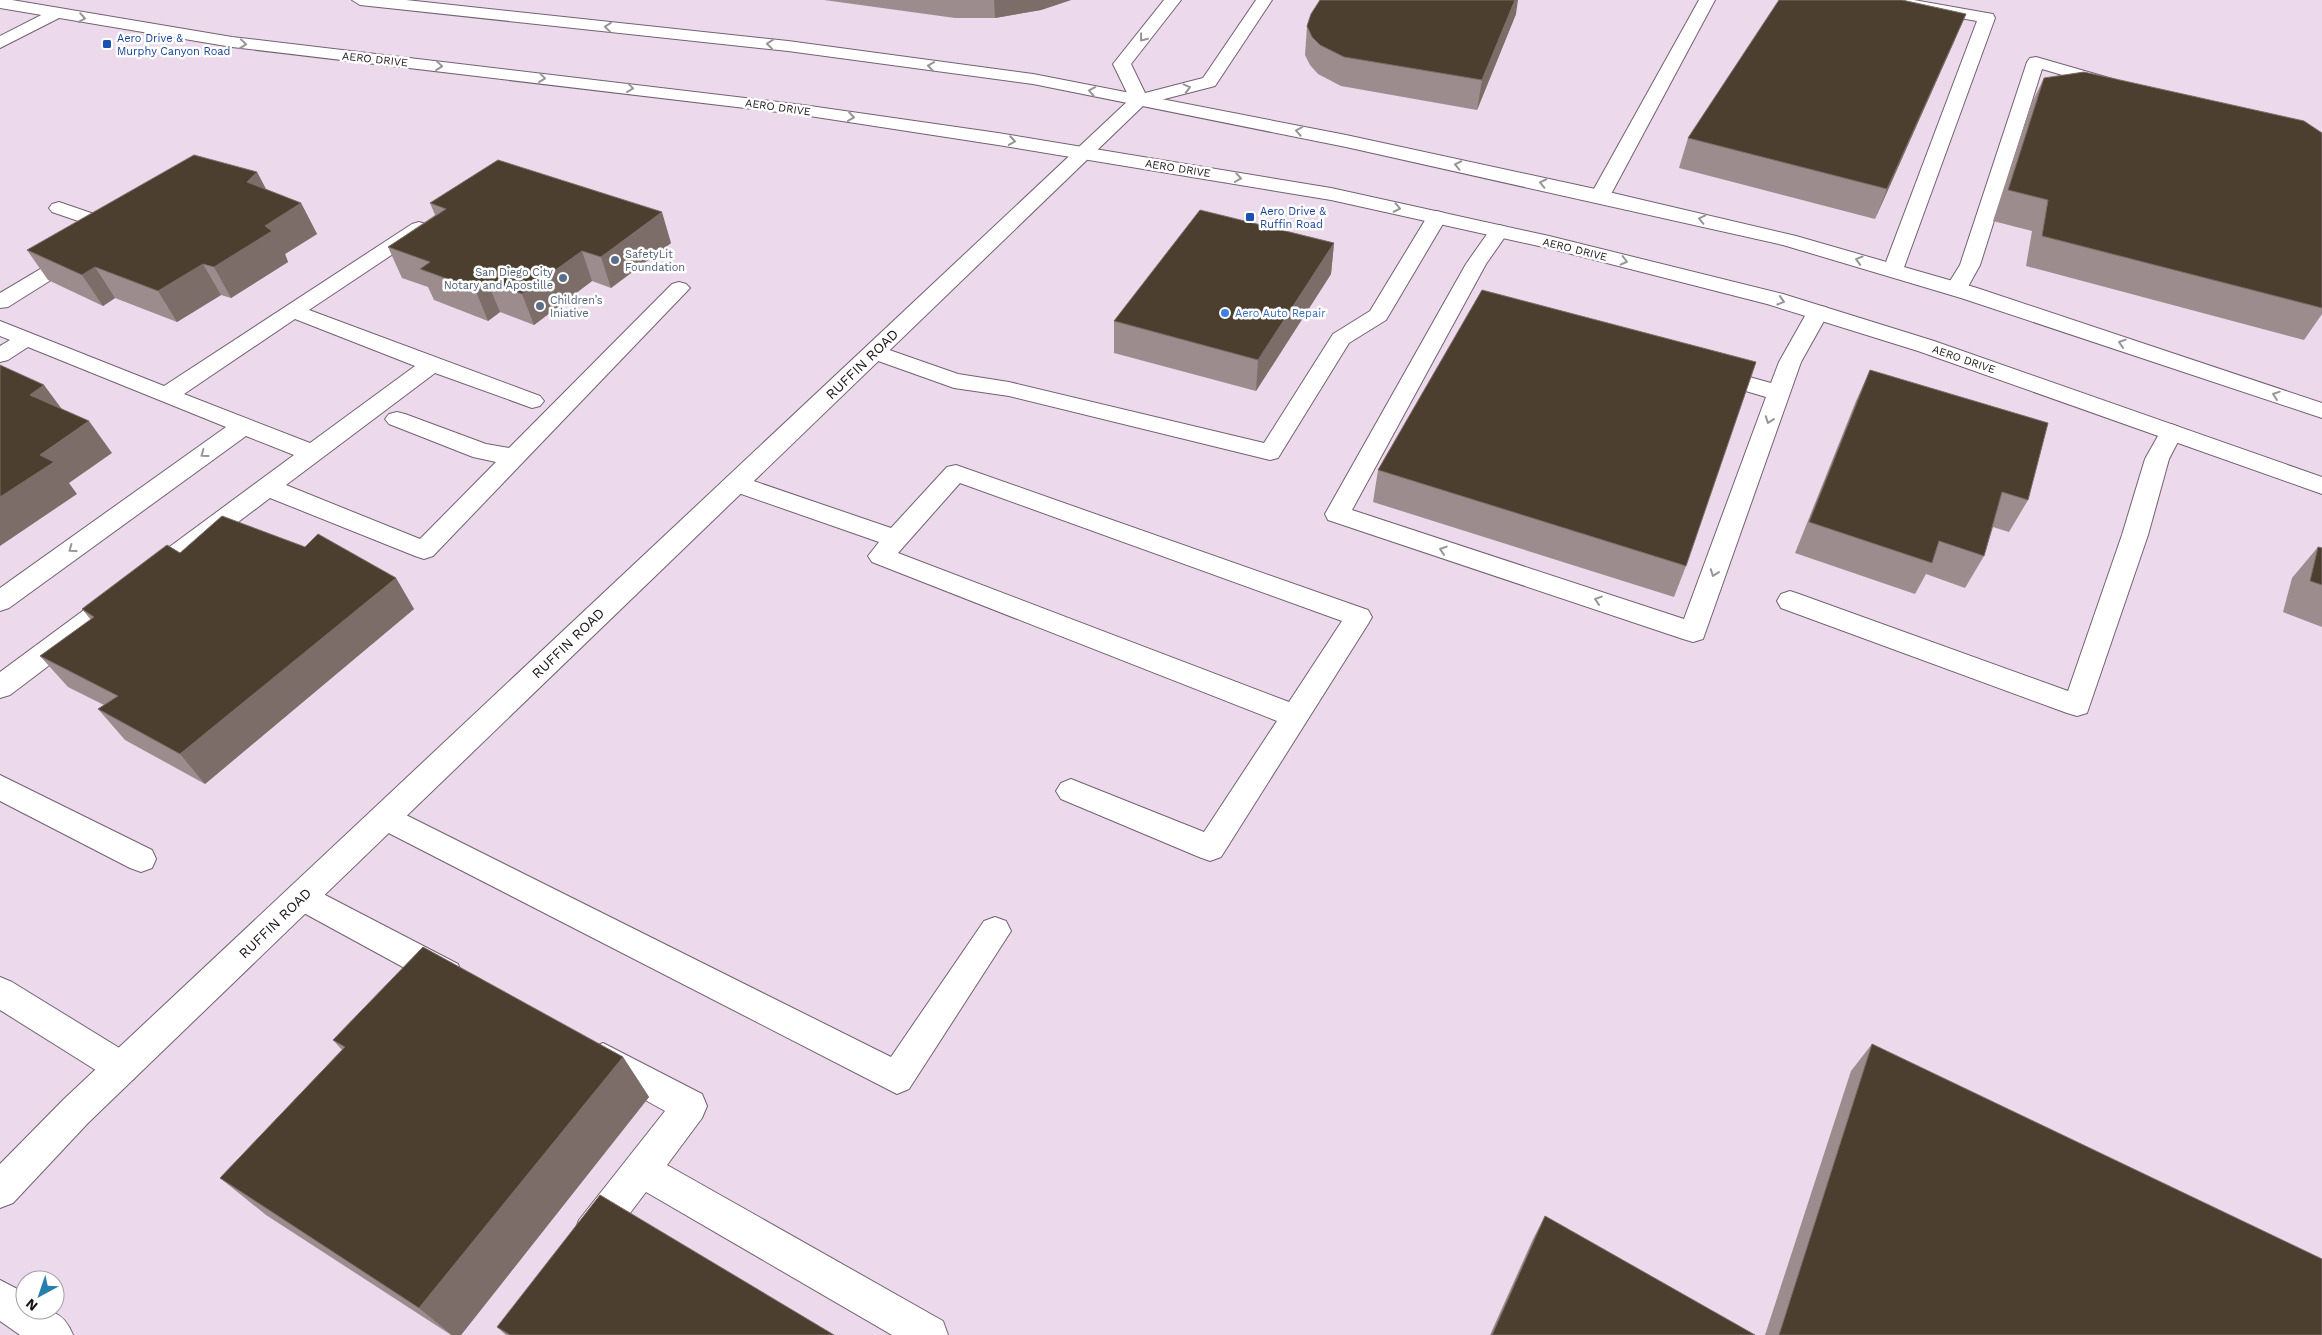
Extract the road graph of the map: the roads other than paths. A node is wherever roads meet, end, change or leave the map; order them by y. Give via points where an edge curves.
1 (360, 0) edge
2 (1173, 0) edge
3 (1264, 0) edge
4 (1707, 0) edge
5 (1886, 0) edge
6 (0, 3) edge
7 (55, 13) junction
8 (0, 43) edge
9 (2131, 91) edge
10 (1139, 100) junction
11 (1086, 153) junction
12 (1600, 196) junction
13 (59, 208) dead end
14 (438, 215) edge
15 (1437, 217) junction
16 (1499, 231) junction
17 (1893, 270) junction
18 (679, 288) dead end
19 (1956, 289) junction
20 (0, 302) edge
21 (293, 311) junction
22 (1818, 312) junction
23 (0, 328) edge
24 (27, 339) junction
25 (875, 352) junction
26 (0, 356) edge
27 (432, 364) junction
28 (1693, 369) edge
29 (1779, 393) junction
30 (166, 395) junction
31 (532, 401) dead end
32 (2322, 411) edge
33 (397, 419) dead end
34 (244, 426) junction
35 (2171, 432) junction
36 (312, 453) junction
37 (514, 457) junction
38 (736, 483) junction
39 (2322, 486) edge
40 (267, 487) junction
41 (896, 539) junction
42 (0, 600) edge
43 (1790, 601) dead end
44 (0, 687) edge
45 (1295, 716) junction
46 (0, 787) edge
47 (1071, 791) dead end
48 (386, 817) junction
49 (141, 859) dead end
50 (302, 896) junction
51 (995, 931) dead end
52 (475, 990) edge
53 (0, 992) edge
54 (578, 1046) edge
55 (122, 1068) junction
56 (640, 1170) junction
57 (0, 1190) edge
58 (573, 1256) edge
59 (0, 1299) edge
60 (54, 1335) edge
61 (929, 1335) edge

10 -> 1 main road via 1032,79 798,48
2 -> 10 main road via 1122,64
10 -> 3 main road via 1209,82
4 - 12 main road
5 - 17 main road via 1987,18
6 - 7 main road, AERO DRIVE
7 - 8 main road
7 -> 11 main road, AERO DRIVE via 232,42 764,104
9 - 19 main road via 2036,62 1970,265
10 - 11 main road, RUFFIN ROAD
12 -> 10 main road via 1346,140
11 -> 15 main road, AERO DRIVE via 1331,194
11 - 25 main road, RUFFIN ROAD
17 -> 12 main road via 1789,240
13 - 20 main road via 121,230
14 - 21 main road
15 - 16 main road, AERO DRIVE
15 - 25 main road via 1378,315 1341,339 1270,452 1009,389 954,380
16 -> 22 main road, AERO DRIVE
29 -> 16 main road via 1693,632 1337,514 1464,305 1476,264
17 - 19 main road
18 - 37 main road
32 -> 19 main road
21 - 27 main road
21 - 30 main road
22 - 29 main road via 1790,362
22 - 35 main road, AERO DRIVE via 1926,346
23 - 24 main road
24 - 26 main road
24 - 30 main road
25 - 38 main road, RUFFIN ROAD
27 - 31 main road
27 - 36 main road
28 - 29 main road
30 - 34 main road
33 - 37 main road via 481,451
34 - 36 main road
34 -> 42 main road
35 - 39 main road, AERO DRIVE
35 - 43 main road via 2157,459 2135,535 2077,705
36 - 40 main road
37 - 40 main road via 424,550
38 - 41 main road
38 - 48 main road, RUFFIN ROAD
40 - 44 main road
41 - 45 main road via 881,556
41 - 45 main road via 956,473 1359,617
45 - 47 main road via 1210,848
46 - 49 main road
48 - 50 main road, RUFFIN ROAD
48 - 51 main road via 897,1078
50 - 52 main road
50 - 55 main road, RUFFIN ROAD
53 - 55 main road
54 - 56 main road via 690,1106
55 - 57 main road, RUFFIN ROAD
56 - 58 main road
56 - 61 main road
59 - 60 main road

